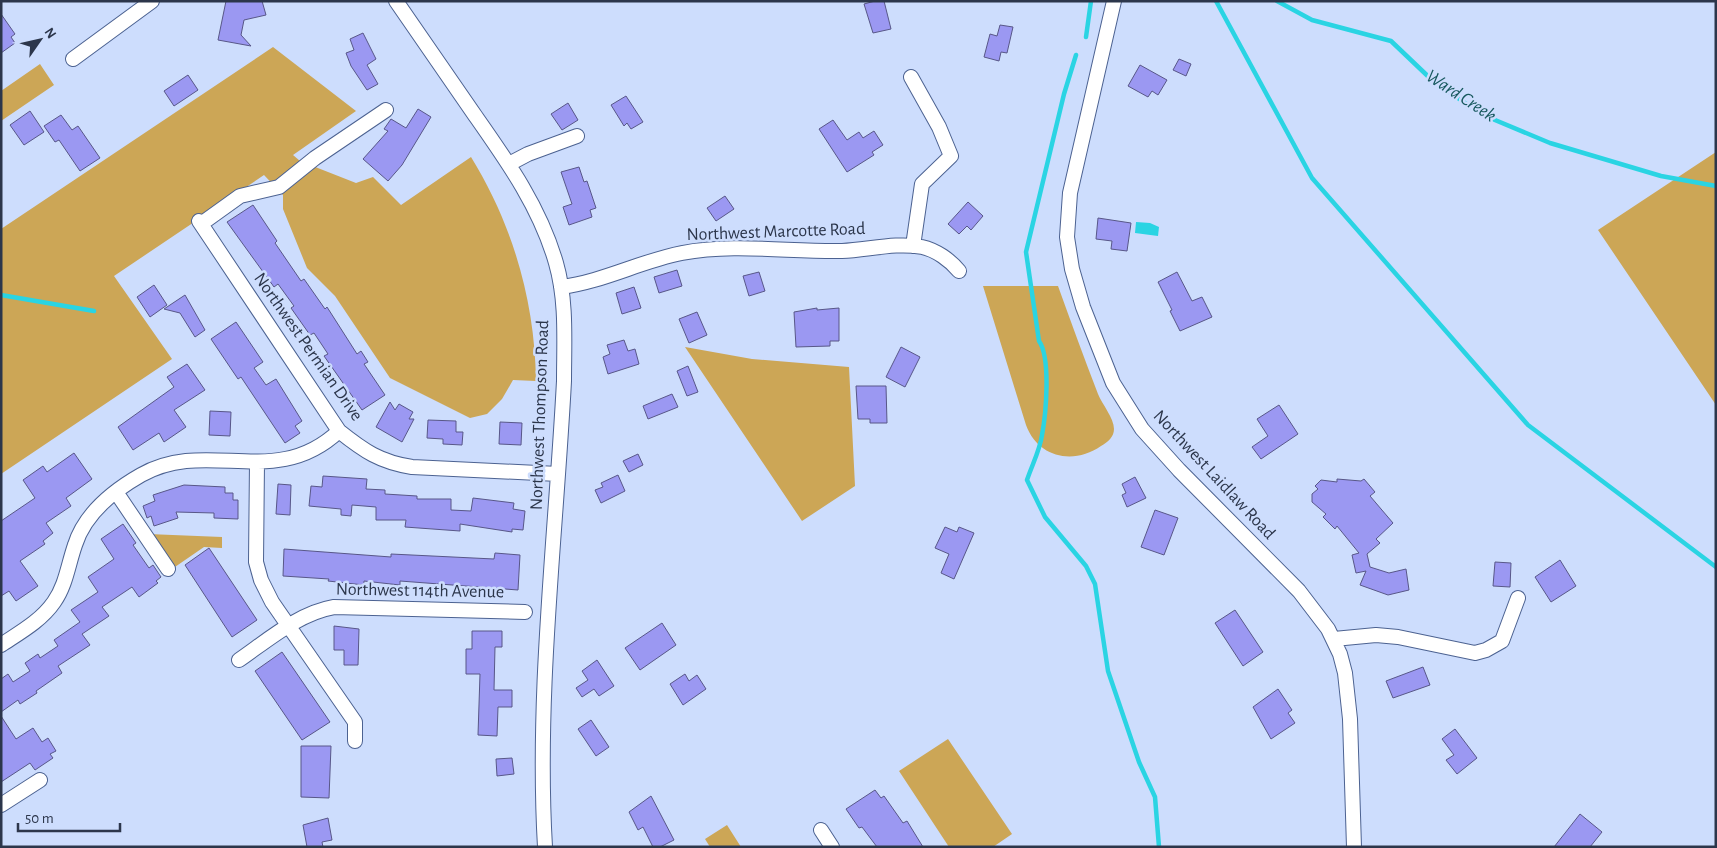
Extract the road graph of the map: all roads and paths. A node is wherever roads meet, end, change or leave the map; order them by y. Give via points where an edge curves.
1 (152, 1) edge
2 (396, 1) edge
3 (1114, 1) edge
4 (73, 58) dead end
5 (911, 77) dead end
6 (386, 110) dead end
7 (576, 136) dead end
8 (509, 164) junction
9 (913, 246) junction
10 (959, 271) dead end
11 (561, 287) junction
12 (339, 431) junction
13 (257, 462) junction
14 (558, 474) junction
15 (116, 492) junction
16 (168, 569) dead end
17 (1518, 598) dead end
18 (524, 612) dead end
19 (289, 626) junction
20 (1334, 639) junction
21 (2, 642) edge
22 (239, 660) dead end
23 (355, 741) dead end
24 (40, 780) dead end
25 (1, 805) edge
26 (821, 830) dead end
27 (545, 847) edge
28 (832, 847) edge
29 (1354, 847) edge

1 - 4 street
2 - 8 street, Northwest Thompson Road
3 - 20 street, Northwest Laidlaw Road via 1070,193 1067,237 1083,307 1113,383 1142,429 1178,470 1299,591
5 - 9 street via 939,127 950,156 922,184
6 - 12 street, Northwest Permian Drive via 315,158 279,187 240,196 200,222
7 - 8 street
8 - 11 street, Northwest Thompson Road via 536,210
9 - 10 street, Northwest Marcotte Road via 937,253
9 - 11 street, Northwest Marcotte Road via 842,251 698,250
11 - 14 street, Northwest Thompson Road via 564,341
12 - 13 street via 326,443 304,455
12 - 14 street, Northwest Permian Drive via 364,451 389,464
13 - 15 street via 184,460 154,469
13 - 19 street via 256,562 265,590
14 - 27 street, Northwest Thompson Road via 546,686
15 - 16 street
15 - 21 street via 96,510 83,528 75,543 64,583 52,605 36,621
17 - 20 street via 1502,641 1480,652 1466,652 1398,636
18 - 19 street, Northwest 114th Avenue via 334,607 318,610
19 - 22 street, Northwest 114th Avenue
19 - 23 street via 355,722
20 - 29 street, Northwest Laidlaw Road via 1347,688
24 - 25 street
26 - 28 street

